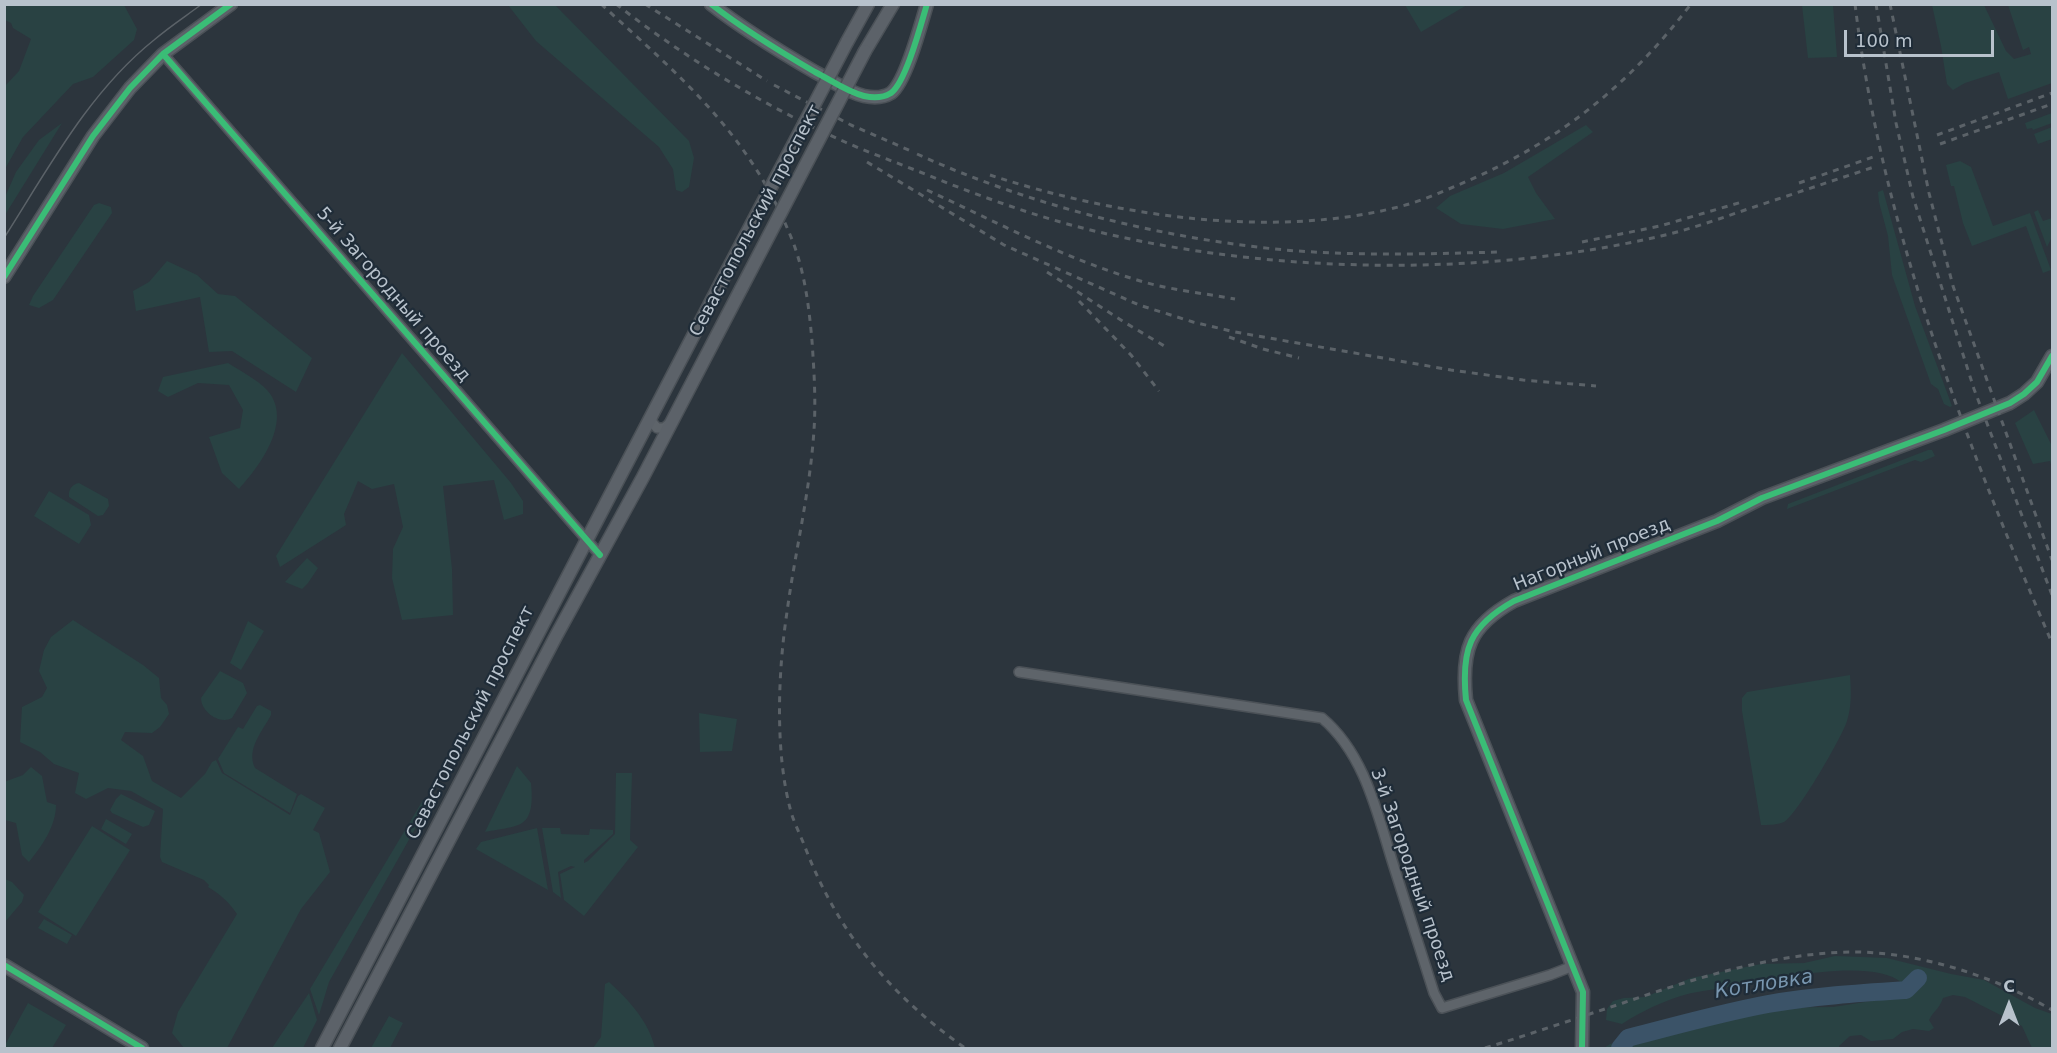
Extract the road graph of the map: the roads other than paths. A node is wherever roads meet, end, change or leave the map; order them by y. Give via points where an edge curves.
1 (231, 4) edge
2 (711, 4) edge
3 (868, 4) edge
4 (893, 4) edge
5 (927, 4) edge
6 (164, 54) junction
7 (4, 277) edge
8 (2052, 356) edge
9 (652, 414) junction
10 (670, 423) junction
11 (586, 541) junction
12 (600, 555) junction
13 (1019, 672) dead end
14 (4, 964) edge
15 (1573, 966) junction
16 (142, 1048) edge
17 (322, 1048) edge
18 (340, 1048) edge
19 (1582, 1048) edge

1 - 6 main road
2 - 5 main road via 783,53 844,88 873,97 889,94 899,84
3 - 9 main road, Севастопольский проспект, bridge
4 - 10 main road, Севастопольский проспект, bridge
6 - 7 main road via 130,88 93,136
6 - 11 street, 5-й Загородный проезд
8 - 15 main road, Нагорный проезд via 2037,382 2010,403 1762,498 1717,521 1514,601 1474,632 1466,664 1466,700
9 - 10 street via 657,428
9 - 11 main road, Севастопольский проспект
10 - 12 main road, Севастопольский проспект
11 - 12 street, 5-й Загородный проезд
11 - 17 main road, Севастопольский проспект
12 - 18 main road, Севастопольский проспект
13 - 15 street, 3-й Загородный проезд via 1322,718 1350,750 1369,788 1442,1008
14 - 16 main road
15 - 19 main road, Нагорный проезд via 1583,992

